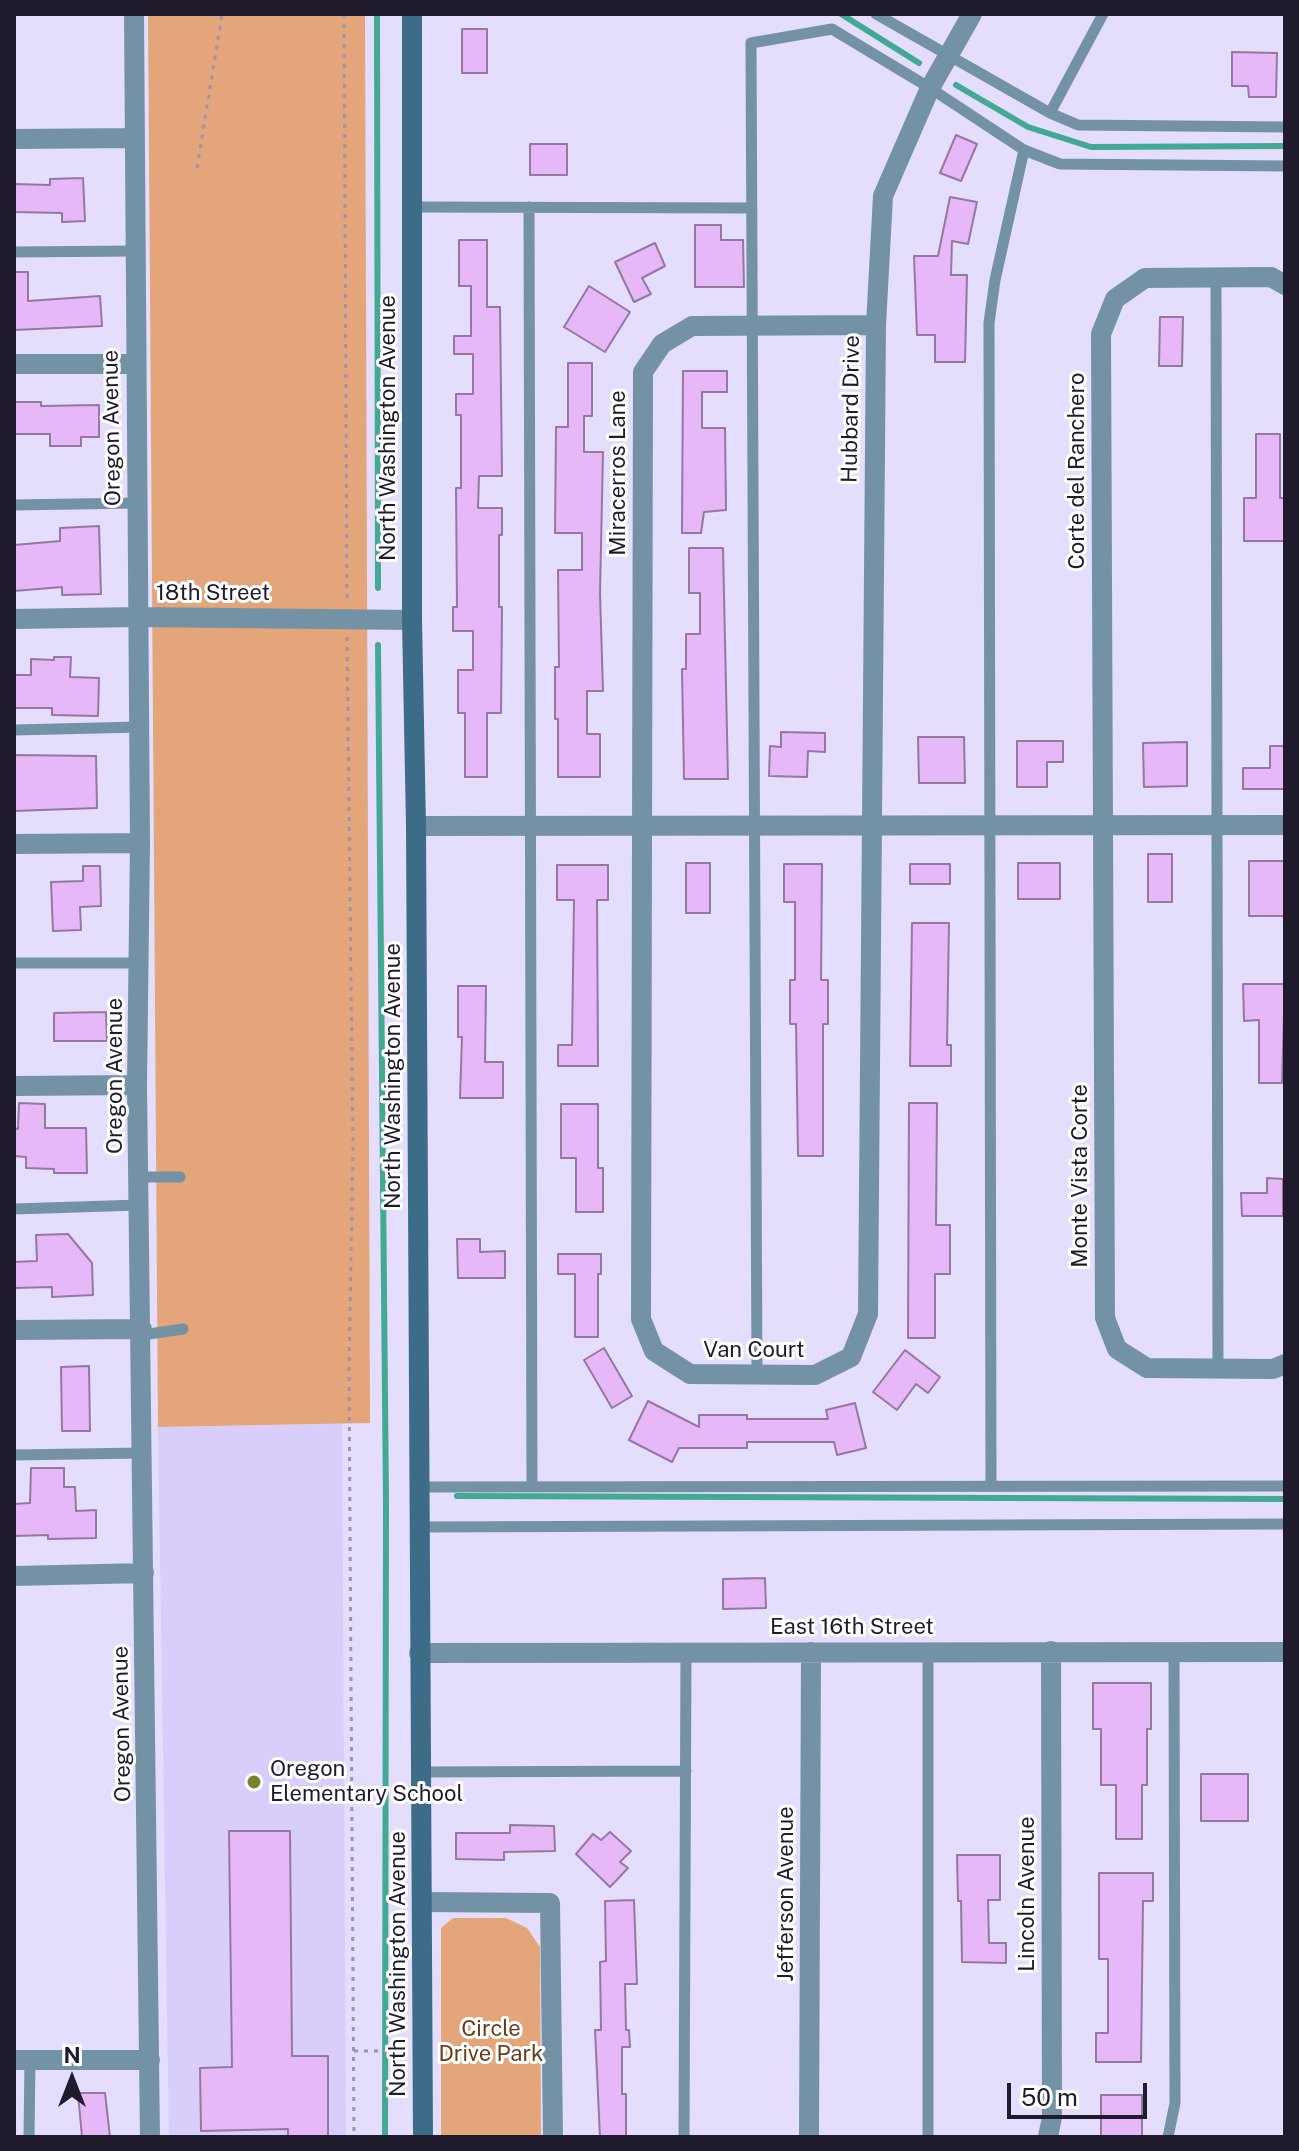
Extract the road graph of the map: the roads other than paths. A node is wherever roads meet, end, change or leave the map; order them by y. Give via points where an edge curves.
1 (134, 14) edge
2 (412, 14) edge
3 (876, 14) edge
4 (972, 14) edge
5 (1103, 14) edge
6 (948, 55) junction
7 (930, 88) junction
8 (1050, 113) junction
9 (1285, 127) edge
10 (135, 138) junction
11 (14, 139) edge
12 (1024, 150) junction
13 (1285, 166) edge
14 (412, 207) junction
15 (529, 207) junction
16 (752, 208) junction
17 (135, 251) junction
18 (14, 252) edge
19 (1216, 277) junction
20 (1285, 285) edge
21 (876, 325) junction
22 (754, 326) junction
23 (14, 364) edge
24 (135, 364) junction
25 (137, 503) junction
26 (14, 505) edge
27 (138, 617) junction
28 (14, 619) edge
29 (412, 620) junction
30 (139, 727) junction
31 (14, 730) edge
32 (871, 825) junction
33 (990, 825) junction
34 (1101, 825) junction
35 (1217, 825) junction
36 (1285, 825) edge
37 (416, 826) junction
38 (531, 826) junction
39 (642, 826) junction
40 (756, 826) junction
41 (140, 843) junction
42 (14, 844) edge
43 (14, 963) edge
44 (139, 963) junction
45 (137, 1085) junction
46 (14, 1086) edge
47 (139, 1177) junction
48 (180, 1177) dead end
49 (140, 1205) junction
50 (14, 1209) edge
51 (183, 1329) dead end
52 (14, 1330) edge
53 (142, 1332) junction
54 (1285, 1364) edge
55 (1218, 1368) junction
56 (757, 1375) junction
57 (143, 1453) junction
58 (14, 1455) edge
59 (532, 1485) junction
60 (991, 1485) junction
61 (1285, 1486) edge
62 (419, 1487) junction
63 (1285, 1524) edge
64 (419, 1527) junction
65 (144, 1573) junction
66 (14, 1576) edge
67 (928, 1651) junction
68 (1051, 1651) junction
69 (686, 1652) junction
70 (811, 1652) junction
71 (1174, 1652) junction
72 (1285, 1652) edge
73 (419, 1653) junction
74 (686, 1771) junction
75 (420, 1772) junction
76 (422, 1902) junction
77 (22, 2060) edge
78 (150, 2060) junction
79 (29, 2137) edge
80 (150, 2137) edge
81 (423, 2137) edge
82 (553, 2137) edge
83 (684, 2137) edge
84 (809, 2137) edge
85 (928, 2137) edge
86 (1048, 2137) edge
87 (1168, 2137) edge

1 - 10 street, Oregon Avenue
2 - 14 main road, North Washington Avenue
3 - 6 lane
4 - 6 street, Hubbard Drive
5 - 8 lane
6 - 7 street, Hubbard Drive
6 - 8 lane
7 - 12 lane
7 - 16 lane via 832,29 751,43
7 - 21 street, Hubbard Drive via 883,196
8 - 9 lane via 1090,126
10 - 11 street
10 - 17 street, Oregon Avenue
12 - 13 lane via 1060,164
12 - 33 lane via 989,323
14 - 15 lane
14 - 29 main road, North Washington Avenue
15 - 16 lane
15 - 38 lane
16 - 22 lane
17 - 18 lane
17 - 24 street, Oregon Avenue
19 - 20 street, Corte del Ranchero via 1271,277
19 - 34 street, Corte del Ranchero via 1145,278 1115,299 1101,334
19 - 35 lane
21 - 22 street, Miracerros Lane
21 - 32 street, Hubbard Drive
22 - 39 street, Miracerros Lane via 692,326 662,344 643,372
22 - 40 lane
23 - 24 street
24 - 25 street, Oregon Avenue
25 - 26 lane
25 - 27 street, Oregon Avenue
27 - 28 street, 18th Street
27 - 29 street, 18th Street
27 - 30 street, Oregon Avenue
29 - 37 main road, North Washington Avenue
30 - 31 lane
30 - 41 street, Oregon Avenue
32 - 33 street
32 - 40 street
32 - 56 street, Van Court via 868,1314 851,1357 815,1375
33 - 34 street
33 - 60 lane
34 - 35 street
34 - 55 street, Monte Vista Corte via 1105,1318 1117,1349 1147,1368
35 - 36 street
35 - 55 lane
37 - 38 street
37 - 62 main road, North Washington Avenue
38 - 39 street
38 - 59 lane
39 - 40 street
39 - 56 street, Van Court via 641,1319 654,1351 690,1374
40 - 56 lane
41 - 42 street
41 - 44 street, Oregon Avenue
43 - 44 lane
44 - 45 street, Oregon Avenue
45 - 46 street
45 - 47 street, Oregon Avenue
47 - 48 lane
47 - 49 street, Oregon Avenue
49 - 50 lane
49 - 53 street, Oregon Avenue
51 - 53 lane
52 - 53 street
53 - 57 street, Oregon Avenue
54 - 55 street, Monte Vista Corte via 1273,1369
57 - 58 lane
57 - 65 street, Oregon Avenue
59 - 60 lane
59 - 62 lane
60 - 61 lane
62 - 64 main road, North Washington Avenue
63 - 64 lane
64 - 73 main road, North Washington Avenue
65 - 66 street
65 - 78 street, Oregon Avenue
67 - 68 street, East 16th Street
67 - 70 street, East 16th Street
67 - 85 lane
68 - 71 street, East 16th Street
68 - 86 street, Lincoln Avenue
69 - 70 street, East 16th Street
69 - 73 street, East 16th Street
69 - 74 lane
70 - 84 street, Jefferson Avenue
71 - 72 street, East 16th Street
71 - 87 lane via 1175,2103
73 - 75 main road, North Washington Avenue
74 - 75 lane
74 - 83 lane
75 - 76 main road, North Washington Avenue
76 - 81 main road, North Washington Avenue
76 - 82 street via 550,1903
77 - 78 street
77 - 79 lane
78 - 80 street, Oregon Avenue

